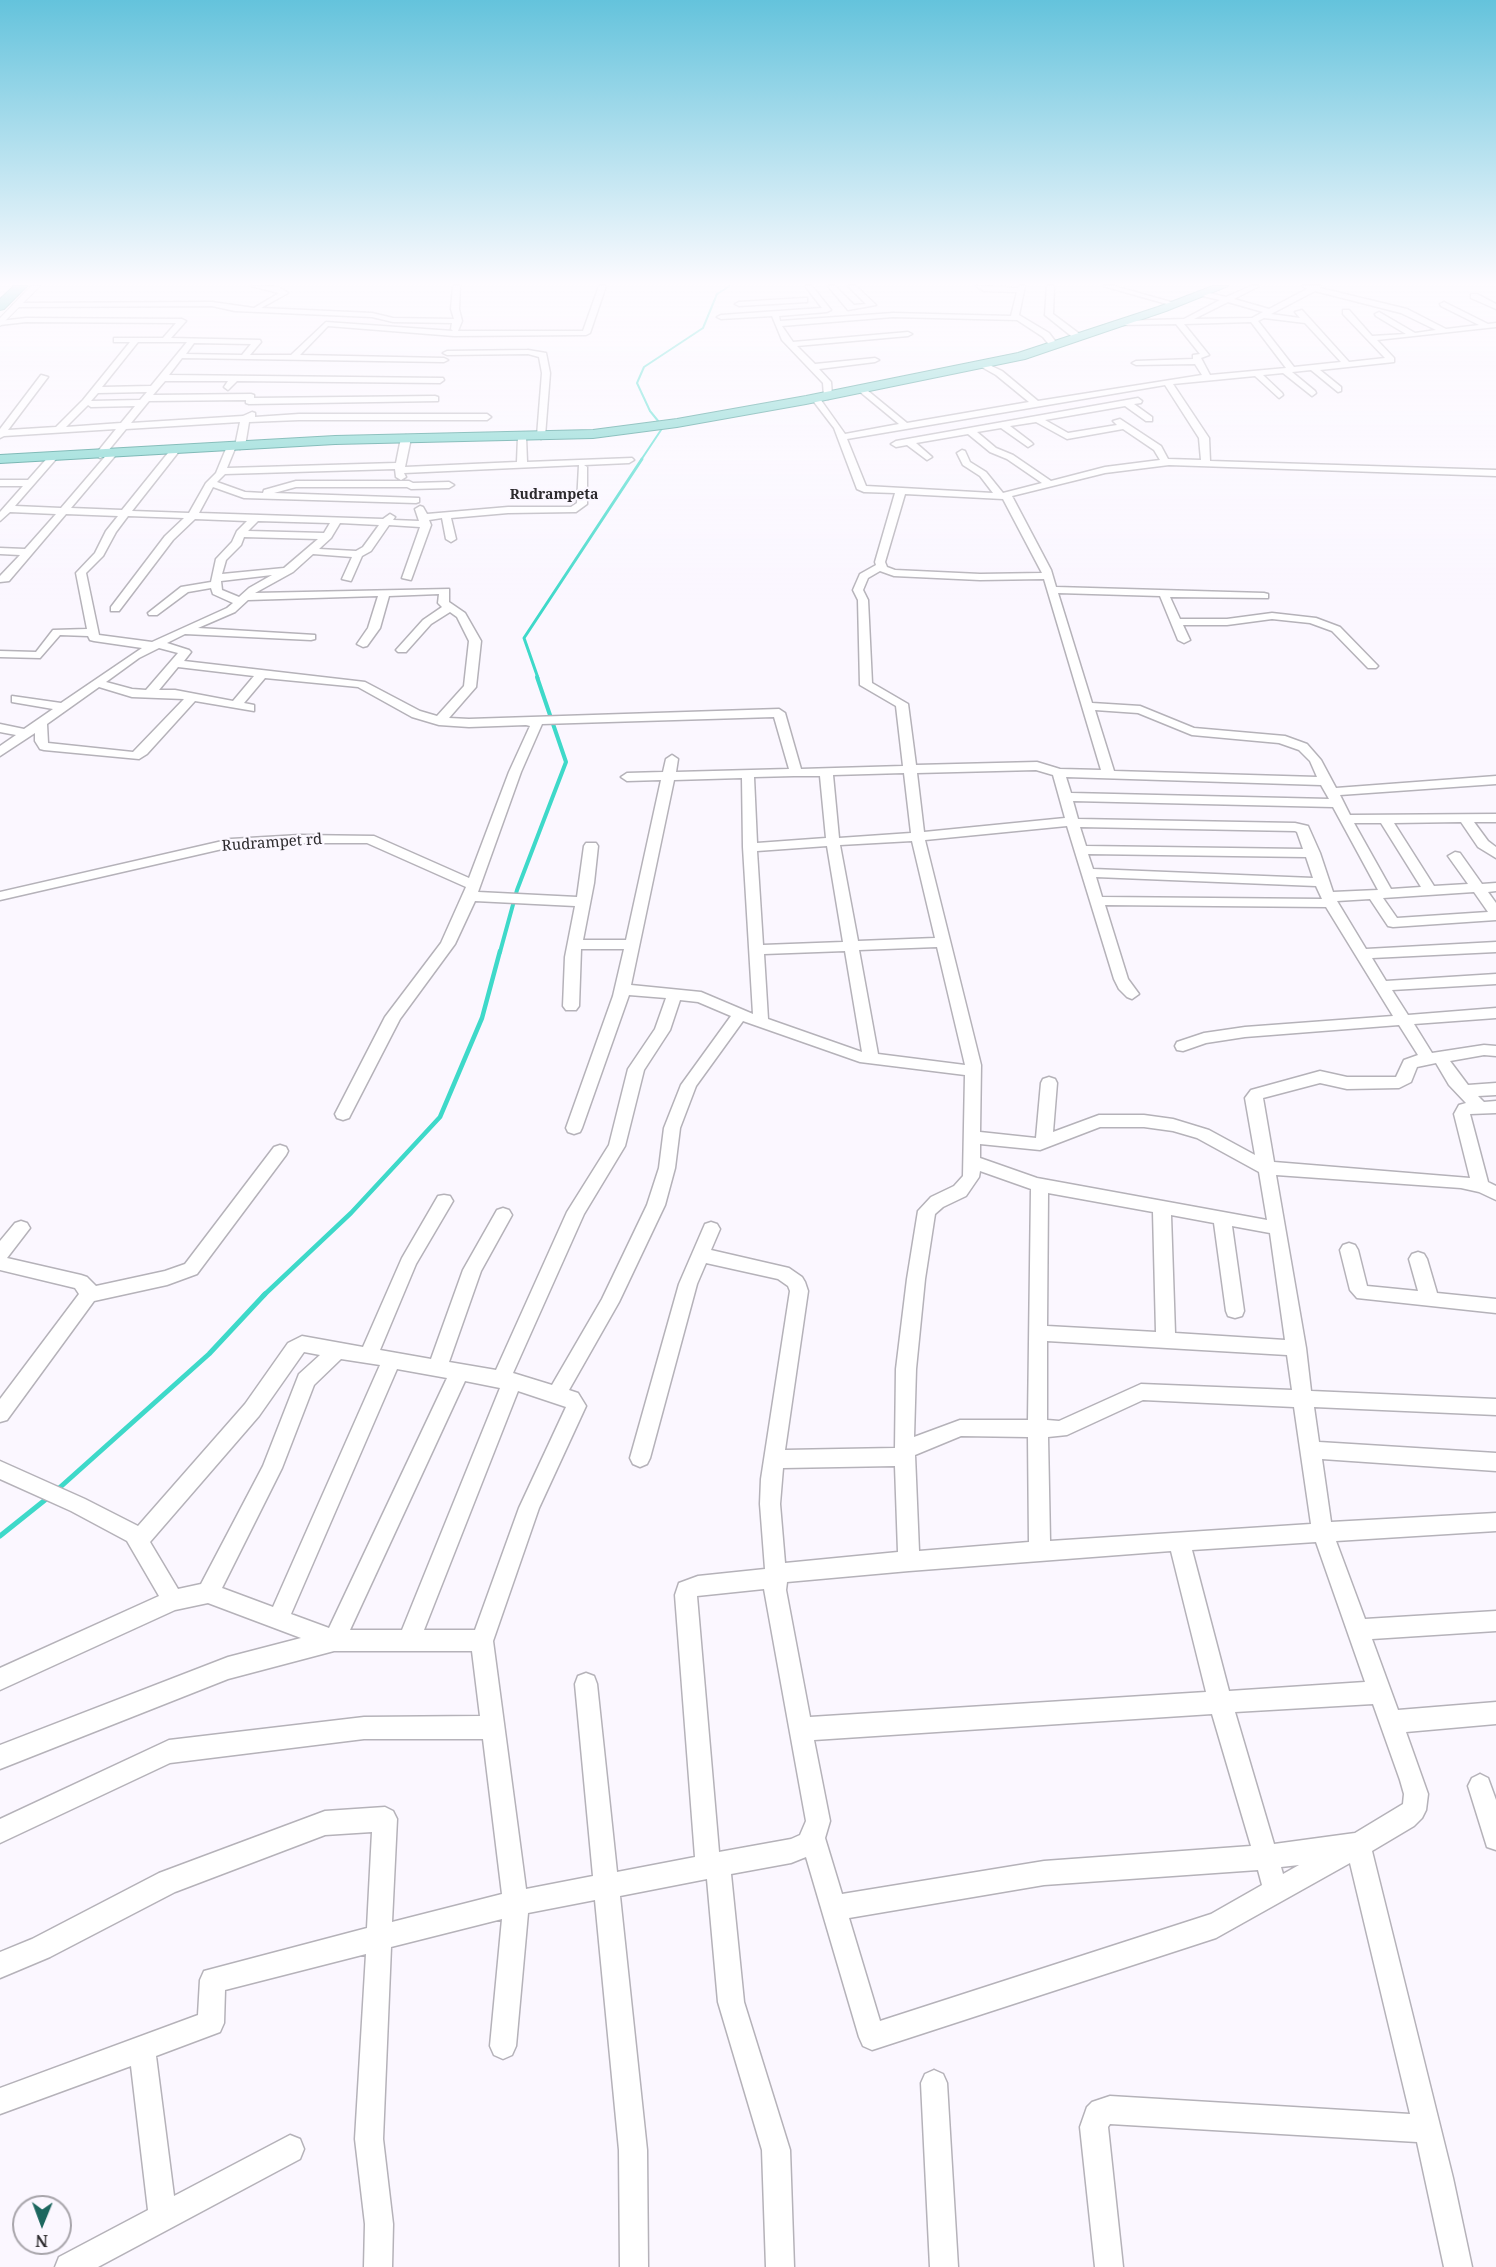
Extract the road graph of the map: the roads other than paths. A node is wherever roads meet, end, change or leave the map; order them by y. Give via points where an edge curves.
1 (33, 392) edge
2 (94, 392) edge
3 (151, 392) edge
4 (225, 392) edge
5 (254, 392) edge
6 (381, 392) edge
7 (437, 392) edge
8 (545, 392) edge
9 (824, 392) edge
10 (848, 392) edge
11 (865, 392) edge
12 (1022, 392) edge
13 (1103, 392) edge
14 (1170, 392) edge
15 (1276, 392) edge
16 (436, 395) junction
17 (1279, 395) dead end
18 (222, 397) junction
19 (822, 397) junction
20 (250, 399) junction
21 (145, 400) junction
22 (348, 400) junction
23 (1138, 401) dead end
24 (1126, 403) junction
25 (91, 404) dead end
26 (1037, 404) junction
27 (1096, 408) junction
28 (1006, 409) junction
29 (1070, 413) junction
30 (337, 417) junction
31 (431, 417) junction
32 (487, 417) dead end
33 (1037, 419) junction
34 (1079, 419) dead end
35 (1149, 419) dead end
36 (245, 420) junction
37 (1022, 422) junction
38 (1002, 425) junction
39 (1088, 425) dead end
40 (122, 426) junction
41 (1126, 426) junction
42 (907, 427) junction
43 (59, 429) junction
44 (970, 431) junction
45 (1097, 431) junction
46 (1, 434) edge
47 (541, 436) junction
48 (940, 436) junction
49 (426, 437) junction
50 (522, 437) junction
51 (841, 437) junction
52 (406, 438) junction
53 (909, 442) junction
54 (896, 444) dead end
55 (1028, 444) dead end
56 (235, 446) junction
57 (991, 448) junction
58 (175, 450) junction
59 (981, 450) dead end
60 (106, 454) junction
61 (53, 457) junction
62 (927, 457) dead end
63 (0, 459) edge
64 (629, 460) dead end
65 (1165, 462) junction
66 (1206, 463) junction
67 (522, 465) junction
68 (582, 467) dead end
69 (400, 468) junction
70 (295, 469) junction
71 (221, 471) junction
72 (1496, 474) edge
73 (0, 483) edge
74 (31, 483) junction
75 (211, 483) junction
76 (375, 484) junction
77 (1050, 484) junction
78 (410, 485) junction
79 (449, 485) dead end
80 (286, 486) junction
81 (901, 490) junction
82 (255, 496) junction
83 (1003, 496) junction
84 (366, 499) junction
85 (399, 500) junction
86 (416, 500) junction
87 (8, 509) junction
88 (62, 510) junction
89 (126, 512) junction
90 (193, 515) junction
91 (446, 516) junction
92 (0, 518) edge
93 (255, 518) junction
94 (337, 520) junction
95 (425, 521) junction
96 (387, 522) junction
97 (241, 534) junction
98 (327, 536) junction
99 (451, 539) dead end
100 (0, 551) edge
101 (310, 551) junction
102 (29, 552) junction
103 (358, 554) junction
104 (880, 567) junction
105 (290, 570) junction
106 (1048, 576) junction
107 (407, 578) dead end
108 (0, 579) edge
109 (347, 579) dead end
110 (216, 581) junction
111 (1052, 590) junction
112 (384, 593) junction
113 (1164, 594) junction
114 (1264, 596) dead end
115 (242, 600) junction
116 (449, 608) junction
117 (115, 609) dead end
118 (153, 612) dead end
119 (1176, 622) junction
120 (182, 631) junction
121 (93, 633) junction
122 (311, 637) dead end
123 (1184, 640) dead end
124 (363, 644) dead end
125 (155, 645) junction
126 (402, 650) dead end
127 (0, 654) edge
128 (176, 663) junction
129 (1372, 666) dead end
130 (262, 674) junction
131 (96, 683) junction
132 (148, 694) junction
133 (193, 697) junction
134 (16, 699) dead end
135 (237, 704) junction
136 (1089, 706) junction
137 (64, 707) junction
138 (250, 708) dead end
139 (439, 721) junction
140 (528, 721) junction
141 (41, 725) junction
142 (0, 728) edge
143 (28, 734) junction
144 (0, 752) edge
145 (670, 767) junction
146 (910, 770) junction
147 (826, 772) junction
148 (796, 773) junction
149 (1059, 773) junction
150 (1107, 773) junction
151 (748, 774) junction
152 (627, 777) dead end
153 (1496, 780) edge
154 (1331, 792) junction
155 (1065, 797) junction
156 (1496, 818) edge
157 (1345, 819) junction
158 (1385, 819) junction
159 (1464, 819) junction
160 (1072, 822) junction
161 (918, 837) junction
162 (832, 842) junction
163 (591, 846) dead end
164 (752, 847) junction
165 (1080, 850) junction
166 (1313, 853) junction
167 (1496, 854) edge
168 (1455, 856) dead end
169 (1087, 873) junction
170 (1321, 882) junction
171 (1496, 887) edge
172 (1477, 888) junction
173 (469, 889) junction
174 (1431, 892) junction
175 (1381, 895) junction
176 (0, 896) edge
177 (1329, 900) junction
178 (1096, 901) junction
179 (583, 902) junction
180 (1496, 915) edge
181 (945, 942) junction
182 (574, 944) junction
183 (632, 945) junction
184 (851, 946) junction
185 (1496, 947) edge
186 (757, 950) junction
187 (1361, 954) junction
188 (1496, 979) edge
189 (1382, 986) junction
190 (622, 989) junction
191 (675, 993) junction
192 (1132, 994) dead end
193 (571, 1006) dead end
194 (1496, 1013) edge
195 (740, 1014) junction
196 (1403, 1020) junction
197 (761, 1022) junction
198 (1183, 1046) dead end
199 (1496, 1051) edge
200 (1434, 1058) junction
201 (870, 1059) junction
202 (973, 1071) junction
203 (1049, 1083) dead end
204 (1496, 1089) edge
205 (1467, 1091) junction
206 (1488, 1107) edge
207 (344, 1114) dead end
208 (574, 1128) dead end
209 (972, 1137) junction
210 (1044, 1142) junction
211 (280, 1151) dead end
212 (972, 1162) junction
213 (1265, 1168) junction
214 (1040, 1185) junction
215 (1489, 1190) edge
216 (444, 1201) dead end
217 (1162, 1207) junction
218 (503, 1215) dead end
219 (1222, 1218) junction
220 (21, 1228) dead end
221 (1277, 1228) junction
222 (711, 1229) dead end
223 (1349, 1250) dead end
224 (0, 1254) edge
225 (700, 1255) junction
226 (1418, 1259) dead end
227 (0, 1263) edge
228 (88, 1294) junction
229 (1430, 1300) junction
230 (1496, 1306) edge
231 (1236, 1311) dead end
232 (1039, 1333) junction
233 (1166, 1340) junction
234 (1297, 1348) junction
235 (338, 1350) junction
236 (368, 1357) junction
237 (391, 1361) junction
238 (448, 1371) junction
239 (507, 1380) junction
240 (556, 1395) junction
241 (1304, 1401) junction
242 (1496, 1407) edge
243 (0, 1414) edge
244 (1038, 1429) junction
245 (1310, 1450) junction
246 (904, 1454) junction
247 (640, 1458) dead end
248 (774, 1458) junction
249 (1496, 1462) edge
250 (0, 1470) edge
251 (1496, 1522) edge
252 (1322, 1531) junction
253 (1179, 1540) junction
254 (138, 1541) junction
255 (1040, 1551) junction
256 (909, 1561) junction
257 (776, 1578) junction
258 (208, 1593) junction
259 (173, 1600) junction
260 (278, 1619) junction
261 (1496, 1621) edge
262 (1358, 1630) junction
263 (334, 1640) junction
264 (409, 1640) junction
265 (482, 1641) junction
266 (0, 1679) edge
267 (586, 1684) dead end
268 (1380, 1692) junction
269 (1220, 1701) junction
270 (1496, 1713) edge
271 (1391, 1722) junction
272 (494, 1727) junction
273 (801, 1729) junction
274 (0, 1757) edge
275 (1480, 1786) dead end
276 (0, 1832) edge
277 (813, 1838) junction
278 (1496, 1838) edge
279 (1358, 1845) junction
280 (1266, 1857) junction
281 (713, 1865) junction
282 (605, 1886) junction
283 (1276, 1891) junction
284 (516, 1903) junction
285 (833, 1908) junction
286 (379, 1938) junction
287 (0, 1965) edge
288 (503, 2046) dead end
289 (142, 2048) junction
290 (934, 2083) dead end
291 (0, 2101) edge
292 (1428, 2129) junction
293 (290, 2149) dead end
294 (163, 2217) junction
295 (69, 2267) edge
296 (378, 2267) edge
297 (634, 2267) edge
298 (780, 2267) edge
299 (944, 2267) edge
300 (1109, 2267) edge
301 (1458, 2267) edge

1 - 46 street
2 - 43 street
3 - 21 street
4 - 18 street
5 - 20 street
6 - 16 street
7 - 16 street
8 - 47 street
9 - 19 street
10 - 19 main road
11 - 42 street
12 - 26 street
13 - 26 street
14 - 66 street via 1204,438
15 - 17 street
16 - 22 street
16 - 31 street
18 - 20 street
18 - 21 street
19 - 47 main road via 677,423
19 - 51 street
20 - 22 street
20 - 36 street via 248,407 253,414
21 - 25 street
21 - 40 street
22 - 30 street
23 - 24 street
24 - 27 street
24 - 35 street
26 - 28 street
27 - 29 street
27 - 41 street
28 - 37 street
28 - 42 street
29 - 33 street
29 - 34 street
30 - 31 street
30 - 36 street
31 - 32 street
31 - 49 street
33 - 37 street
33 - 45 street via 1065,436
36 - 40 street
36 - 56 street
37 - 38 street
38 - 44 street
38 - 55 street
39 - 45 street
40 - 43 street
40 - 60 street
41 - 45 street
41 - 65 street via 1160,450
42 - 51 street
43 - 46 street
44 - 48 street
44 - 57 street
47 - 50 main road
48 - 53 street
48 - 83 street via 966,453 966,463 983,474
49 - 50 main road
49 - 52 main road
50 - 67 street
51 - 81 street via 861,488
52 - 56 main road
52 - 69 street
53 - 54 street
53 - 62 street
56 - 58 main road
56 - 71 street
57 - 59 street
57 - 77 street
58 - 60 main road
58 - 89 street
60 - 61 main road
60 - 88 street
61 - 63 main road
61 - 74 street
64 - 67 street
65 - 66 street
65 - 77 street via 1105,470
66 - 72 street
67 - 69 street
68 - 91 street via 582,504 577,509
69 - 70 street
69 - 78 street via 399,476
70 - 71 street
70 - 80 street
71 - 75 street
73 - 74 street
74 - 87 street
75 - 82 street
75 - 90 street
76 - 78 street
76 - 80 street
76 - 84 street
77 - 83 street
78 - 79 street
78 - 86 street
80 - 82 street
81 - 83 street
81 - 104 street
82 - 84 street
83 - 106 street
84 - 85 street
85 - 86 street
85 - 96 street
86 - 95 street
87 - 88 street
87 - 92 street
88 - 89 street
88 - 102 street
89 - 90 street
89 - 121 street via 99,554 81,573
90 - 93 street
90 - 117 street via 169,538
91 - 95 street
91 - 99 street
93 - 94 street
93 - 97 street
94 - 96 street
94 - 98 street
95 - 96 street
95 - 107 street
96 - 103 street via 366,551
97 - 98 street
97 - 110 street via 221,559
98 - 101 street
100 - 102 street
101 - 103 street
101 - 105 street
102 - 108 street via 5,579
103 - 109 street
104 - 106 street via 903,573
104 - 146 street via 864,576 858,590 863,600 866,685 902,704
105 - 110 street
105 - 115 street
106 - 111 street
110 - 115 street via 217,592
110 - 118 street via 185,589
111 - 113 street
111 - 136 street
112 - 115 street
112 - 116 street via 444,591 443,603
112 - 124 street via 374,628
113 - 114 street
113 - 119 street
115 - 120 street
116 - 126 street via 427,622
116 - 139 street via 462,617 474,636 472,681
119 - 123 street
119 - 129 street via 1227,622 1272,616 1312,620 1336,629
120 - 122 street
120 - 125 street
121 - 125 street via 94,638
121 - 127 street via 57,632 36,656
125 - 128 street via 185,651
125 - 131 street
128 - 130 street
128 - 132 street
130 - 135 street
130 - 139 street via 361,684 410,711
131 - 132 street
131 - 137 street
132 - 133 street
133 - 135 street
133 - 141 street via 135,756 44,746
134 - 137 street
135 - 138 street
136 - 150 street
136 - 154 street via 1140,710 1179,728 1202,733 1287,740 1309,752
137 - 141 street
139 - 140 street
140 - 148 street via 779,713
140 - 173 street via 536,723 537,729 515,772
141 - 143 street
142 - 143 street
143 - 144 street
145 - 151 street
145 - 152 street
145 - 183 street
146 - 147 street
146 - 149 street via 1037,766
146 - 161 street
147 - 148 street
147 - 162 street
148 - 151 street
149 - 150 street
149 - 155 street
150 - 154 street
151 - 164 street
153 - 154 street
154 - 155 street
154 - 157 street
155 - 160 street
156 - 159 street
157 - 158 street
157 - 175 street
158 - 159 street
158 - 174 street
159 - 167 street
160 - 161 street
160 - 165 street
160 - 166 street via 1299,828
161 - 162 street
161 - 181 street
162 - 164 street
162 - 184 street
163 - 179 street
164 - 186 street via 748,850
165 - 166 street
165 - 169 street
166 - 170 street
168 - 172 street
169 - 170 street
169 - 178 street
170 - 177 street
171 - 172 street
172 - 174 street
172 - 180 street
173 - 176 street, Rudrampet rd via 369,839 300,839 231,843
173 - 179 street via 500,897
173 - 207 street via 448,944 393,1017
174 - 175 street
175 - 177 street
175 - 180 street via 1392,923
177 - 178 street
177 - 187 street
178 - 192 street via 1120,979
179 - 182 street
181 - 184 street
181 - 202 street
182 - 183 street
182 - 193 street
183 - 190 street
184 - 186 street
184 - 201 street
185 - 187 street
186 - 197 street
187 - 189 street
188 - 189 street
189 - 196 street
190 - 191 street
190 - 208 street
191 - 195 street via 701,997
191 - 239 street via 662,1030 636,1069 617,1146 576,1212
194 - 196 street
195 - 197 street
195 - 240 street via 689,1085 669,1137 656,1205 596,1328
196 - 198 street via 1245,1032 1204,1038
196 - 200 street
197 - 201 street
199 - 200 street
200 - 205 street
200 - 213 street via 1412,1063 1407,1076 1399,1082 1347,1083 1320,1077 1254,1096
201 - 202 street
202 - 209 street
203 - 210 street
204 - 205 street
205 - 206 street
206 - 215 street via 1465,1109 1462,1114
209 - 210 street
209 - 212 street
210 - 213 street via 1099,1121 1144,1121 1203,1134
211 - 228 street via 191,1269 167,1278
212 - 214 street
212 - 246 street via 966,1186 930,1206 924,1221 906,1369
213 - 215 street via 1461,1182
213 - 221 street
214 - 217 street
214 - 232 street
216 - 236 street via 408,1263
217 - 219 street
217 - 233 street
218 - 238 street via 472,1270
219 - 221 street
219 - 231 street
220 - 224 street
221 - 234 street
222 - 225 street
223 - 229 street via 1361,1292
225 - 247 street via 672,1337
225 - 248 street via 783,1273 798,1286
226 - 229 street
227 - 228 street via 81,1282
228 - 243 street
229 - 230 street
232 - 233 street
232 - 244 street
233 - 234 street
234 - 241 street
235 - 236 street
235 - 254 street via 306,1343 296,1348 252,1410
235 - 258 street via 306,1380 272,1468
236 - 237 street
237 - 238 street
237 - 260 street
238 - 239 street
238 - 263 street
239 - 240 street
239 - 264 street
240 - 265 street via 575,1403 574,1411 529,1508
241 - 242 street
241 - 244 street via 1141,1392 1060,1429
241 - 245 street
244 - 246 street via 960,1428
244 - 255 street
245 - 249 street
245 - 252 street
246 - 248 street
246 - 256 street
248 - 257 street via 770,1504
250 - 254 street via 78,1505 134,1534
251 - 252 street
252 - 253 street
252 - 262 street
253 - 255 street
253 - 269 street
254 - 259 street
255 - 256 street
256 - 257 street via 784,1573
257 - 273 street
257 - 281 street via 687,1590
258 - 259 street
258 - 260 street
259 - 266 street
260 - 263 street
261 - 262 street
262 - 268 street
263 - 264 street
263 - 274 street via 228,1668
264 - 265 street
265 - 272 street
267 - 282 street
268 - 269 street
268 - 271 street
269 - 273 street
269 - 280 street
270 - 271 street
271 - 279 street via 1417,1803 1406,1818
272 - 276 street via 364,1728 169,1752
272 - 284 street
273 - 277 street via 818,1821
275 - 278 street
277 - 281 street via 791,1851
277 - 285 street
279 - 280 street
279 - 283 street
279 - 292 street
280 - 283 street
280 - 285 street via 1044,1873
281 - 282 street
281 - 298 street via 731,2002 776,2150
282 - 284 street
282 - 297 street via 633,2150
283 - 285 street via 1216,1925 872,2037
284 - 286 street
284 - 288 street
286 - 287 street via 386,1819 325,1823 168,1882
286 - 289 street via 213,1980 211,2023
286 - 296 street via 369,2139 379,2224
289 - 291 street
289 - 294 street
290 - 299 street
292 - 300 street via 1102,2112 1094,2127
292 - 301 street
293 - 294 street
294 - 295 street

